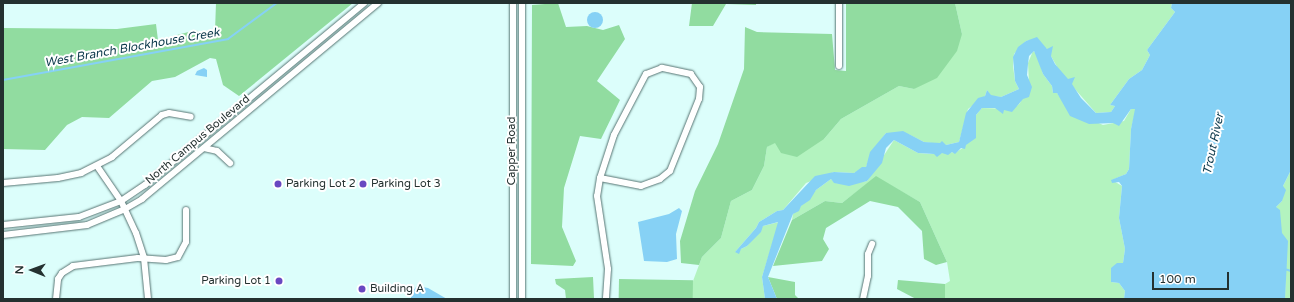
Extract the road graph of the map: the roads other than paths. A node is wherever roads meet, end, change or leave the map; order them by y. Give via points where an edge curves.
1 (364, 3) edge
2 (378, 3) edge
3 (513, 3) edge
4 (522, 3) edge
5 (839, 3) edge
6 (312, 45) junction
7 (318, 52) junction
8 (839, 66) dead end
9 (191, 117) dead end
10 (204, 148) junction
11 (230, 163) dead end
12 (97, 166) junction
13 (600, 178) junction
14 (3, 183) edge
15 (121, 201) junction
16 (125, 209) junction
17 (186, 210) dead end
18 (3, 225) edge
19 (3, 235) edge
20 (872, 244) dead end
21 (144, 258) junction
22 (56, 299) edge
23 (148, 299) edge
24 (513, 299) edge
25 (522, 299) edge
26 (606, 299) edge
27 (863, 299) edge

1 - 6 street, North Campus Boulevard
2 - 7 street, North Campus Boulevard
3 - 24 street, Capper Road
4 - 25 street, Capper Road
5 - 8 street
6 - 7 street
6 - 15 street, North Campus Boulevard via 145,185
7 - 10 street, North Campus Boulevard
9 - 12 street via 170,113 162,115 122,150
10 - 11 street via 217,151
10 - 16 street, North Campus Boulevard via 142,200
12 - 14 street via 58,178
12 - 15 street
13 - 13 street via 624,112 646,74 662,68 691,74 700,87 699,99 670,171 660,180 641,186
13 - 26 street via 597,204 608,269
15 - 16 street
15 - 18 street, North Campus Boulevard via 78,217
16 - 19 street, North Campus Boulevard via 87,225
16 - 21 street
17 - 21 street via 186,242 182,253 173,260
20 - 27 street via 868,254 868,276
21 - 22 street via 68,268 58,279
21 - 23 street

